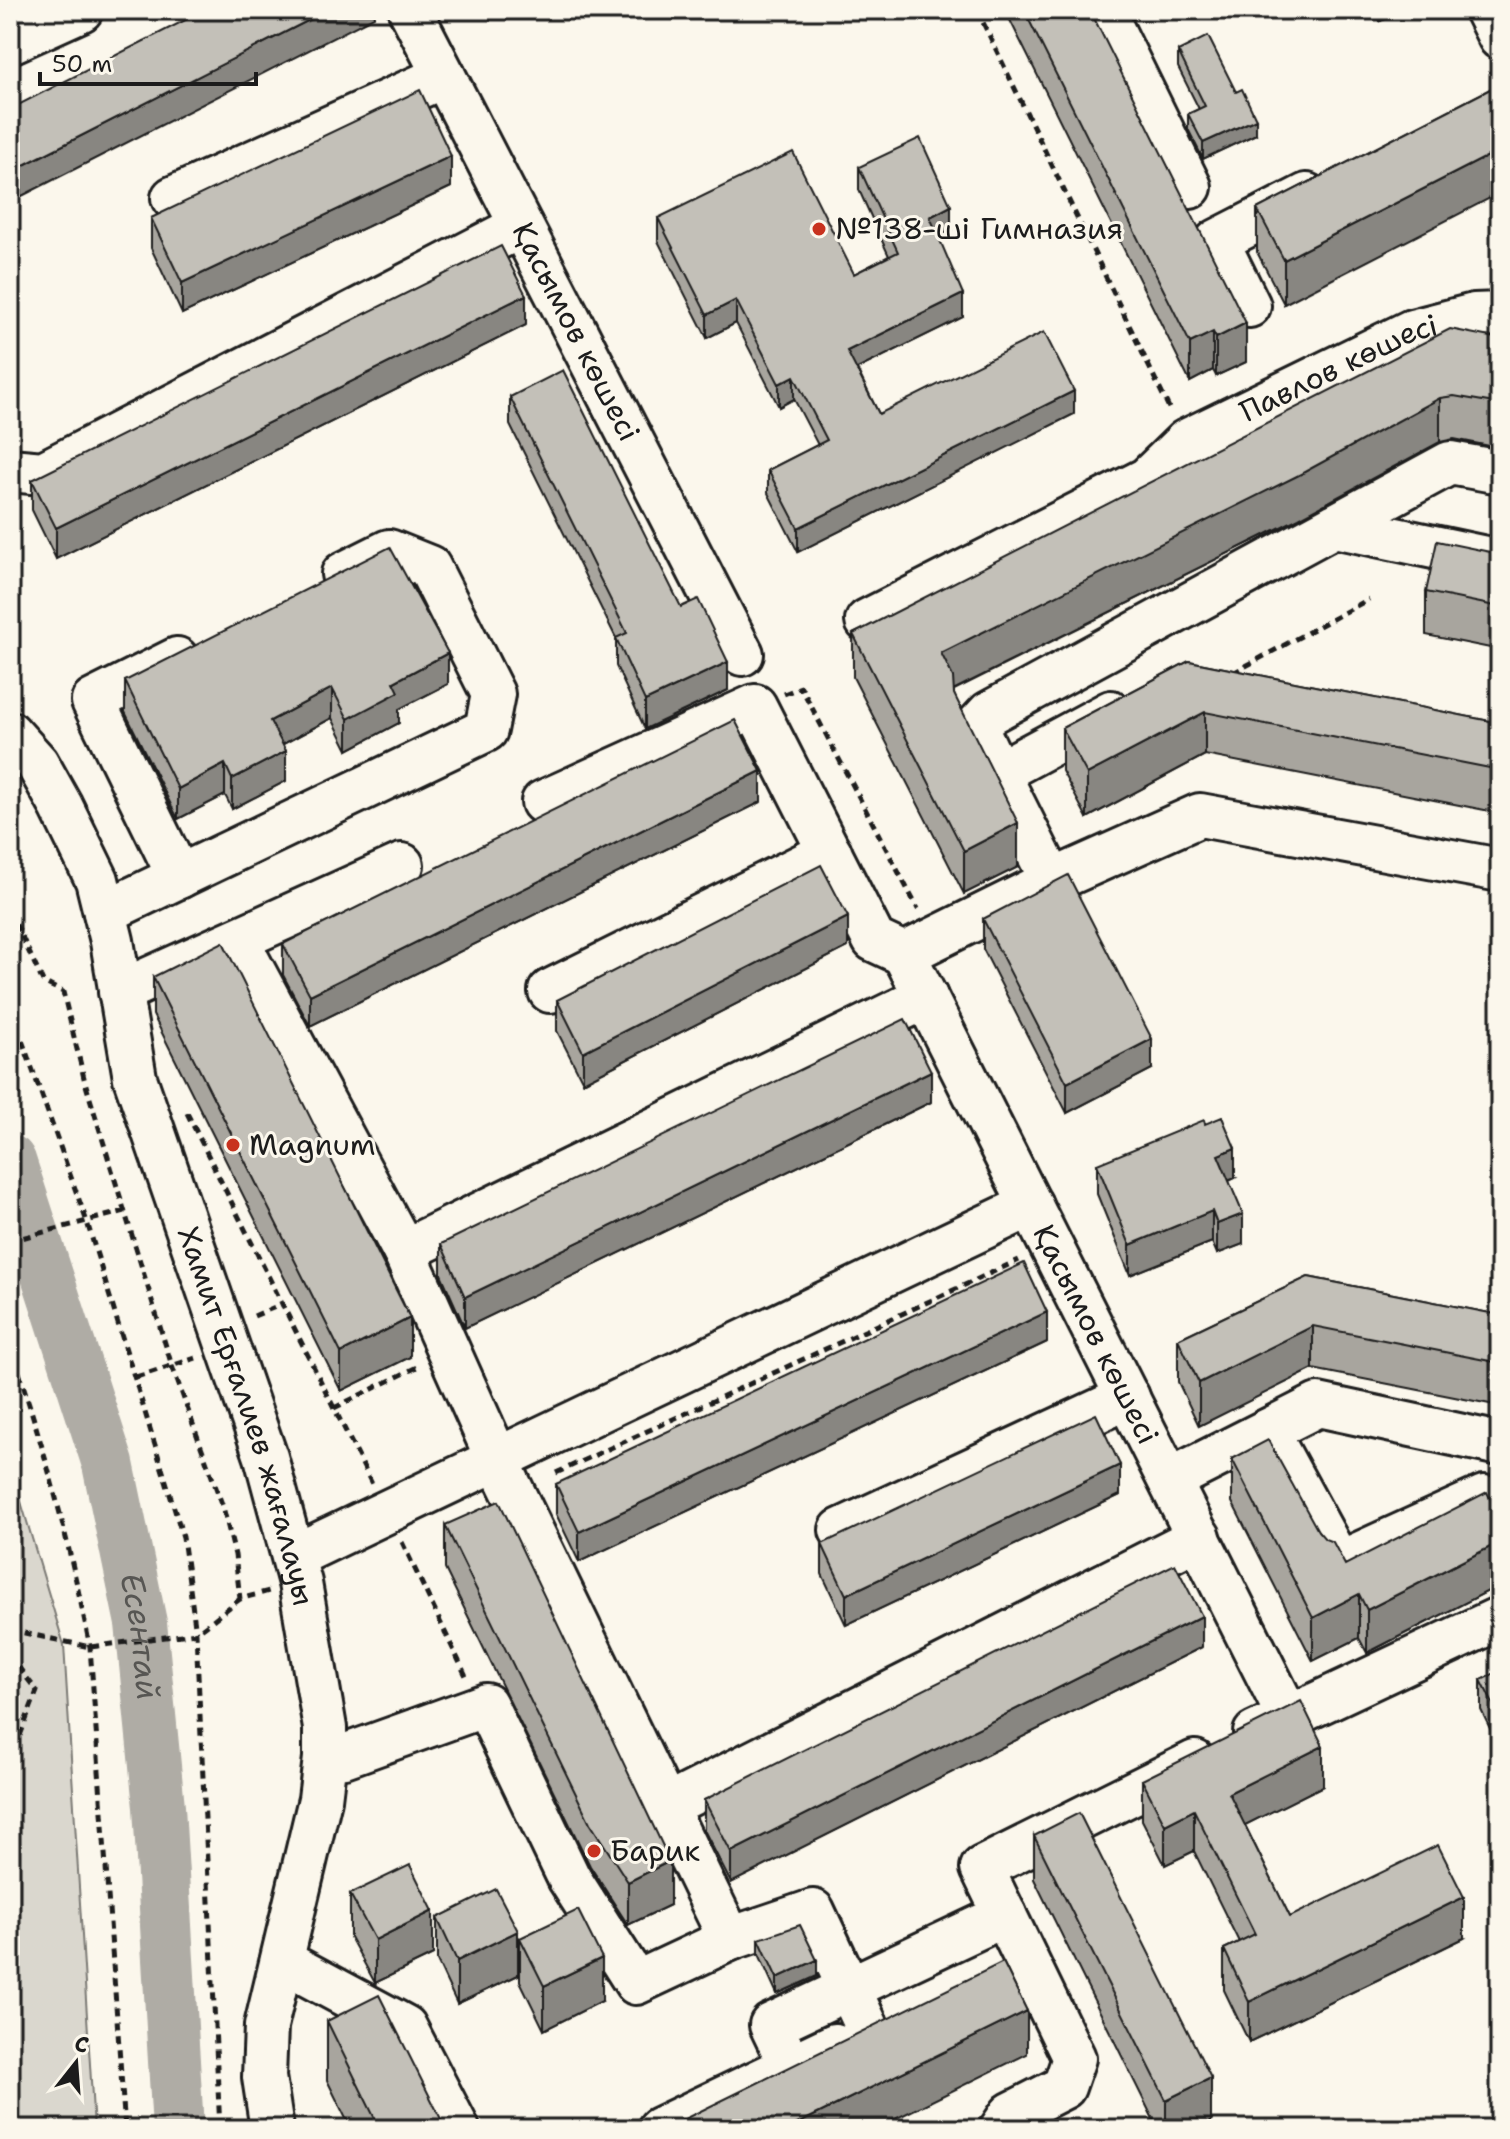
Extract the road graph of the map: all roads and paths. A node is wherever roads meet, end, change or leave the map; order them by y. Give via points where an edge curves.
1 (81, 10) edge
2 (410, 10) edge
3 (977, 10) edge
4 (1103, 10) edge
5 (1486, 10) edge
6 (1500, 38) edge
7 (10, 42) edge
8 (444, 76) junction
9 (1344, 175) edge
10 (1190, 187) dead end
11 (173, 198) dead end
12 (521, 226) junction
13 (1249, 306) dead end
14 (1500, 314) edge
15 (1186, 441) junction
16 (10, 470) edge
17 (1500, 472) edge
18 (1334, 526) junction
19 (1500, 561) edge
20 (304, 594) edge
21 (1369, 599) dead end
22 (867, 621) dead end
23 (206, 644) edge
24 (742, 654) dead end
25 (1232, 673) edge
26 (1143, 695) edge
27 (755, 706) junction
28 (10, 733) edge
29 (998, 773) junction
30 (543, 802) dead end
31 (830, 852) junction
32 (402, 865) dead end
33 (1500, 870) edge
34 (179, 877) junction
35 (1052, 881) junction
36 (10, 911) edge
37 (105, 912) junction
38 (237, 940) junction
39 (919, 946) junction
40 (550, 991) dead end
41 (120, 992) junction
42 (926, 997) junction
43 (10, 1015) edge
44 (184, 1108) dead end
45 (1031, 1205) junction
46 (125, 1211) junction
47 (84, 1222) junction
48 (10, 1241) edge
49 (404, 1251) junction
50 (10, 1346) edge
51 (448, 1352) junction
52 (1128, 1397) junction
53 (334, 1408) junction
54 (1267, 1431) junction
55 (1500, 1444) edge
56 (358, 1455) dead end
57 (498, 1461) junction
58 (1170, 1480) junction
59 (1500, 1502) edge
60 (841, 1530) dead end
61 (1199, 1537) junction
62 (402, 1541) dead end
63 (297, 1570) junction
64 (240, 1599) junction
65 (1500, 1618) edge
66 (10, 1630) edge
67 (196, 1633) junction
68 (90, 1647) junction
69 (10, 1656) edge
70 (486, 1705) junction
71 (1288, 1716) junction
72 (325, 1758) junction
73 (10, 1762) edge
74 (665, 1807) junction
75 (1005, 1915) junction
76 (730, 1939) junction
77 (282, 1961) junction
78 (849, 1988) junction
79 (791, 2067) junction
80 (125, 2129) edge
81 (220, 2129) edge
82 (272, 2129) edge
83 (458, 2129) edge
84 (659, 2129) edge
85 (1001, 2129) edge

1 - 7 street
2 - 8 street, Қасымов көшесі
3 - 15 path
4 - 10 street
5 - 6 street
8 - 11 street
8 - 12 street, Қасымов көшесі
9 - 13 street via 1217,241
12 - 16 street via 43,473
12 - 24 street, Қасымов көшесі
14 - 15 street, Павлов көшесі via 1412,331
15 - 22 street, Павлов көшесі via 1147,479
17 - 18 street via 1450,463
18 - 19 street
18 - 29 street via 989,713 976,727
20 - 34 street via 389,551 429,567 493,694 486,730
21 - 25 path
23 - 34 street via 93,701
26 - 29 street
27 - 30 street
27 - 31 street
27 - 39 path via 801,687
28 - 37 street, Хамит Ерғалиев жағалауы via 37,763 61,806 97,880
29 - 35 street
31 - 39 street via 874,940
31 - 40 street
32 - 38 street
33 - 35 street via 1200,815
34 - 37 street
35 - 39 street
36 - 46 path via 43,982 63,992
37 - 41 street, Хамит Ерғалиев жағалауы
38 - 41 street
38 - 49 street
39 - 42 street, Қасымов көшесі
41 - 63 street, Хамит Ерғалиев жағалауы via 135,1078 234,1360
42 - 45 street, Қасымов көшесі
42 - 49 street
43 - 47 path
44 - 53 path
45 - 52 street, Қасымов көшесі
45 - 57 street
46 - 47 path
46 - 64 path via 172,1366 223,1507
47 - 48 path
47 - 67 path via 183,1537
49 - 51 street
50 - 68 path via 41,1446
51 - 53 path
51 - 57 street
52 - 58 street, Қасымов көшесі
52 - 60 street
53 - 56 path
54 - 55 street via 1318,1405
54 - 58 street
54 - 59 street via 1339,1563 1484,1497
57 - 63 street
57 - 74 street
58 - 61 street, Қасымов көшесі
61 - 71 street, Қасымов көшесі
61 - 74 street
62 - 70 path via 465,1676
63 - 64 path
63 - 72 street, Хамит Ерғалиев жағалауы via 325,1728
64 - 67 path
65 - 71 street
66 - 68 path
67 - 68 path
67 - 81 path
68 - 80 path
69 - 73 path via 37,1691
70 - 72 street via 344,1756
70 - 76 street via 569,1878 636,1983
71 - 75 street via 982,1868
72 - 77 street, Хамит Ерғалиев жағалауы
74 - 76 street
75 - 78 street
75 - 85 street via 1010,1962 1074,2058 1064,2087 1011,2114
76 - 78 street via 813,1911
77 - 82 street, Хамит Ерғалиев жағалауы via 266,2026 264,2077
77 - 83 street via 405,2027
78 - 79 street via 771,2025
78 - 79 street via 882,2022
79 - 84 street

